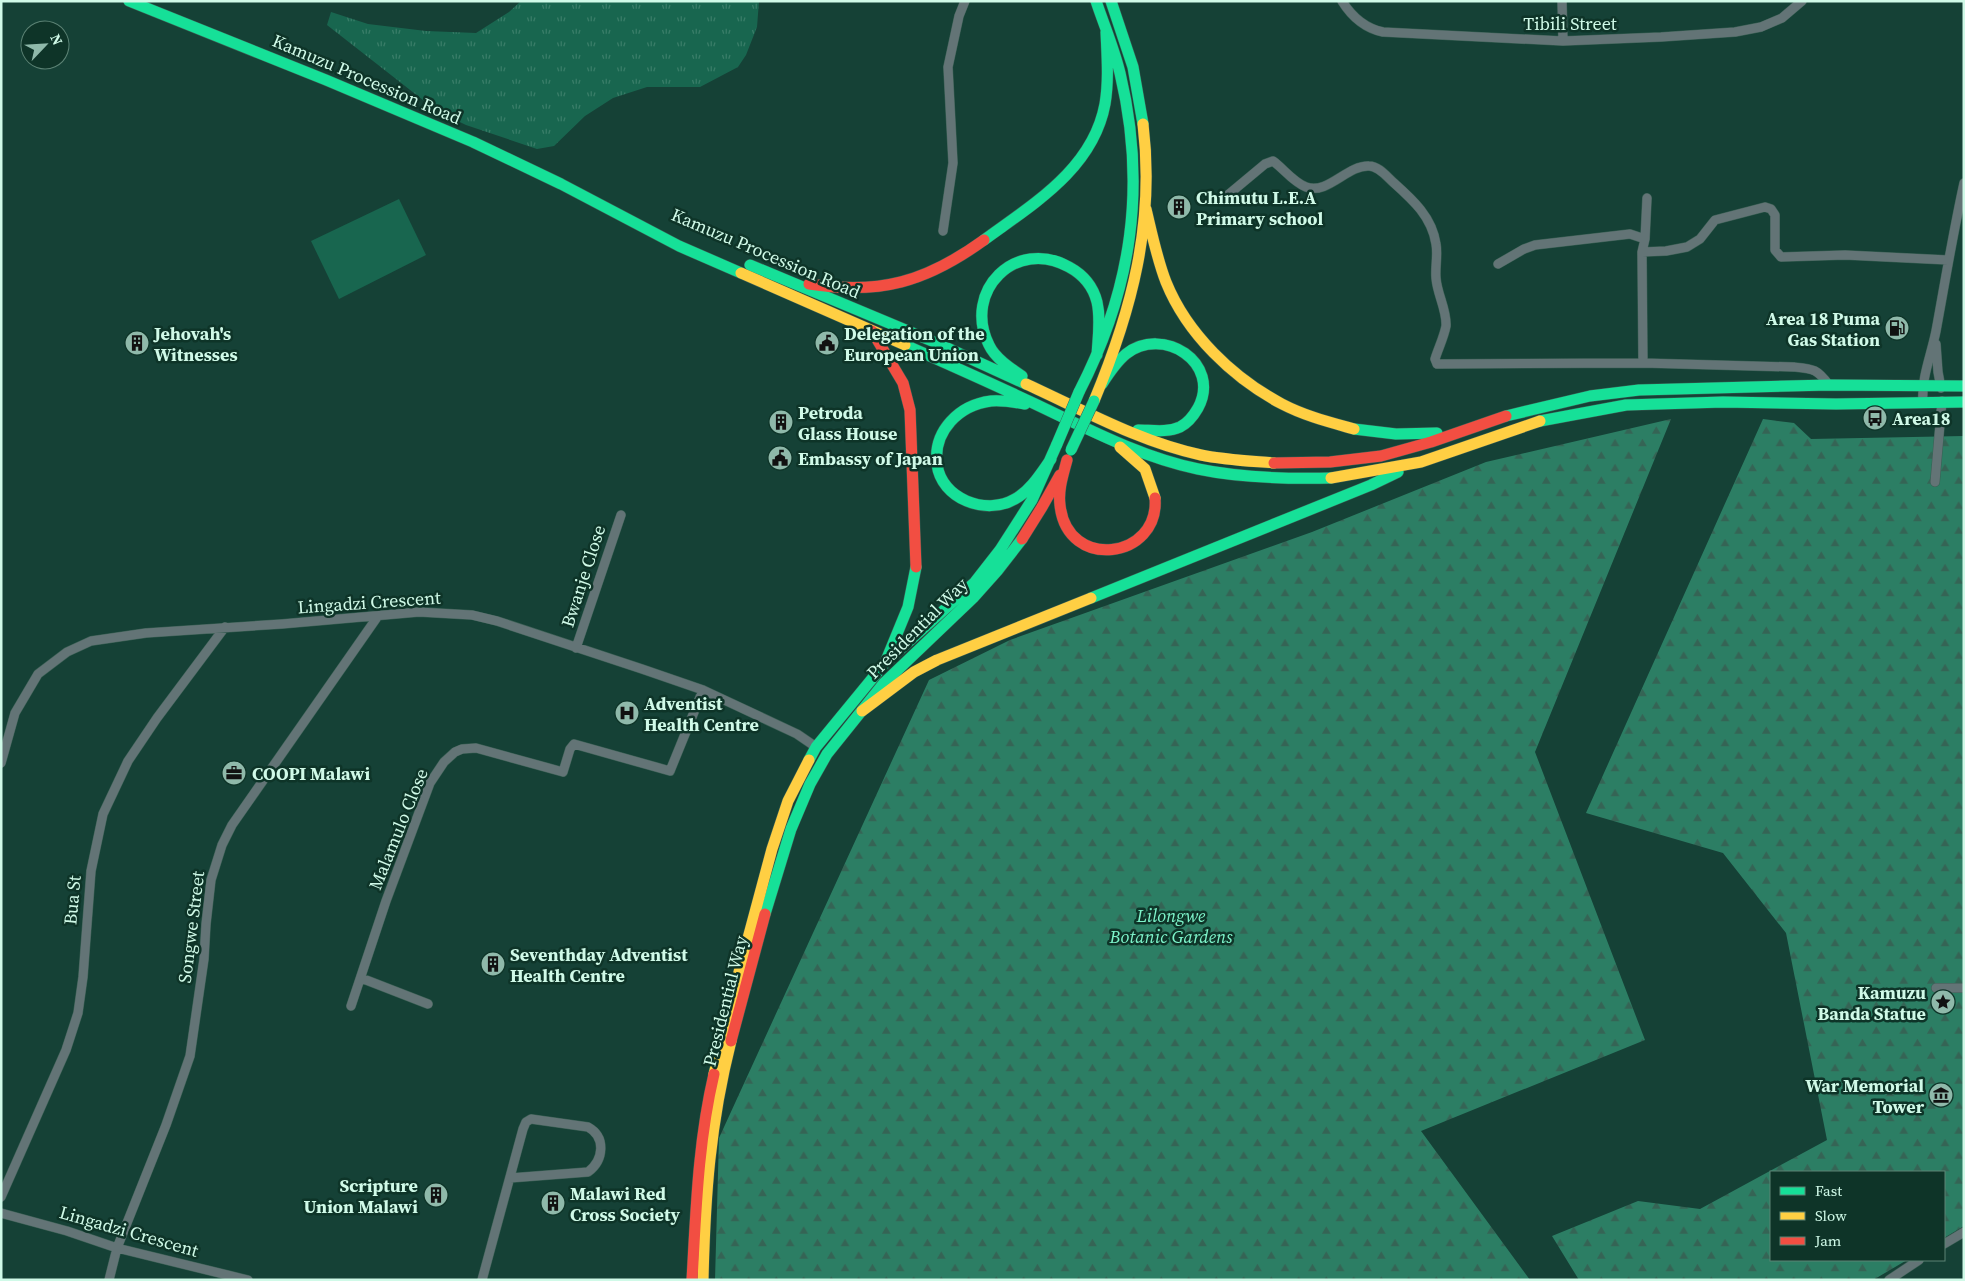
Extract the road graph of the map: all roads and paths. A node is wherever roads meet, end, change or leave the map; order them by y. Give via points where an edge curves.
1 (129, 1) edge
2 (965, 1) edge
3 (1096, 1) edge
4 (1342, 1) edge
5 (1562, 1) edge
6 (1802, 1) edge
7 (1112, 5) edge
8 (1106, 32) junction
9 (1563, 41) junction
10 (1964, 183) edge
11 (582, 193) junction
12 (1647, 198) dead end
13 (1223, 199) dead end
14 (1146, 209) junction
15 (943, 231) dead end
16 (1954, 232) junction
17 (1964, 233) edge
18 (1645, 239) junction
19 (1642, 252) junction
20 (1948, 260) junction
21 (1498, 264) dead end
22 (785, 280) junction
23 (872, 331) junction
24 (1935, 333) junction
25 (1097, 355) junction
26 (1643, 363) junction
27 (1102, 384) junction
28 (1829, 385) junction
29 (1922, 386) junction
30 (1964, 386) edge
31 (1941, 387) junction
32 (1041, 390) junction
33 (1964, 402) edge
34 (1923, 403) junction
35 (1942, 403) junction
36 (1037, 405) junction
37 (1126, 430) junction
38 (1466, 430) junction
39 (1115, 442) junction
40 (1069, 455) junction
41 (1051, 459) junction
42 (1421, 462) junction
43 (1935, 482) dead end
44 (621, 515) dead end
45 (378, 616) junction
46 (225, 627) junction
47 (576, 648) junction
48 (885, 663) junction
49 (702, 690) junction
50 (862, 711) junction
51 (816, 747) junction
52 (1, 764) edge
53 (361, 978) junction
54 (1936, 988) dead end
55 (1964, 988) edge
56 (428, 1004) dead end
57 (352, 1006) dead end
58 (510, 1178) junction
59 (1, 1197) edge
60 (1, 1213) edge
61 (1964, 1232) edge
62 (1945, 1243) edge
63 (117, 1248) junction
64 (1918, 1261) edge
65 (109, 1280) edge
66 (248, 1280) edge
67 (482, 1280) edge
68 (692, 1280) edge
69 (703, 1280) edge
70 (1889, 1280) edge

1 - 11 main road, Kamuzu Procession Road via 329,80
2 - 15 street via 948,67 953,163
3 - 8 main road
4 - 9 street, Tibili Street via 1356,20 1383,32
5 - 9 street
6 - 9 street, Tibili Street via 1770,24 1735,32
7 - 14 main road, Presidential Way via 1134,76 1141,113 1146,157
8 - 22 main road via 1109,68 1106,100 1097,128 1081,158 1060,184 981,242 946,264 911,280 875,287 828,288
8 - 25 main road, Presidential Way via 1119,71 1134,162 1132,215 1122,282
10 - 16 street
11 - 22 main road, Kamuzu Procession Road via 608,201
11 - 23 main road, Kamuzu Procession Road via 679,246
12 - 18 street
13 - 26 street via 1273,161 1297,182 1315,188 1359,168 1370,166 1379,169 1421,208 1436,244 1436,278 1446,327 1435,359 1437,364
14 - 27 main road, Presidential Way via 1134,285
14 - 38 main road via 1156,254 1170,292 1215,356 1250,385 1288,408 1363,431 1417,435
16 - 17 street
16 - 20 street
18 - 19 street
18 - 21 street via 1630,234 1535,245
19 - 20 street via 1687,247 1700,239 1715,220 1765,207 1775,215 1775,250 1781,257
19 - 26 street
20 - 24 street
22 - 32 main road, Kamuzu Procession Road
23 - 36 main road, Kamuzu Procession Road
23 - 48 main road via 903,383 910,410 913,454 916,568 908,607
24 - 29 street
24 - 31 street
25 - 32 main road via 1100,320 1091,287 1080,274 1052,257 1038,256 1014,263 990,284 980,313 983,329 990,345 1003,361
25 - 41 main road, Presidential Way, bridge
26 - 28 street via 1814,369
27 - 37 main road via 1118,361 1138,346 1164,343 1175,346 1196,362 1204,390 1202,401 1188,421 1181,427 1163,430
27 - 40 main road, Presidential Way, bridge
28 - 29 main road
28 - 38 main road via 1615,393 1548,404
29 - 31 main road
29 - 34 street
30 - 31 main road
31 - 35 street
32 - 37 main road
33 - 35 main road
34 - 35 main road
34 - 42 main road via 1723,402 1626,406 1550,418
35 - 43 street
36 - 39 main road, Kamuzu Procession Road
36 - 41 main road via 988,401 963,409 940,437 937,465 954,494 979,506 991,507 1016,499
37 - 38 main road via 1201,455 1280,464 1381,456
39 - 40 main road via 1146,471 1154,487 1156,516 1138,542 1112,552 1084,546 1070,536 1063,523 1060,487
39 - 42 main road via 1198,469 1279,478 1330,478
40 - 50 main road, Presidential Way via 1027,533 974,597 912,653
41 - 48 main road, Presidential Way via 1032,500 975,582
42 - 50 main road via 937,660 914,672
44 - 47 street, Bwanje Close
45 - 46 street, Lingadzi Crescent
45 - 47 street, Lingadzi Crescent via 419,612 472,615
45 - 63 street, Songwe Street via 232,825 222,845 211,880 190,1056
46 - 52 street, Lingadzi Crescent via 108,638 91,641 67,652 38,674 27,691 15,713
46 - 59 street, Bua St via 128,761 103,814 90,871 78,1013 66,1050
47 - 49 street, Lingadzi Crescent
48 - 51 main road, Presidential Way
49 - 51 street, Lingadzi Crescent via 796,734
49 - 53 street, Malamulo Close via 670,771 574,744 563,772 476,748 462,749 444,762 430,782
50 - 69 main road, Presidential Way via 823,761 800,809 778,868 714,1121 707,1178
51 - 68 main road, Presidential Way via 788,801 772,849 716,1062 699,1160
53 - 56 street
53 - 57 street, Malamulo Close
54 - 55 street
58 - 58 street via 523,1129 529,1120 588,1127 601,1141 599,1157 588,1172
58 - 67 street
60 - 63 street, Lingadzi Crescent
61 - 62 street
63 - 65 street, Songwe Street
63 - 66 street, Lingadzi Crescent
64 - 70 street

